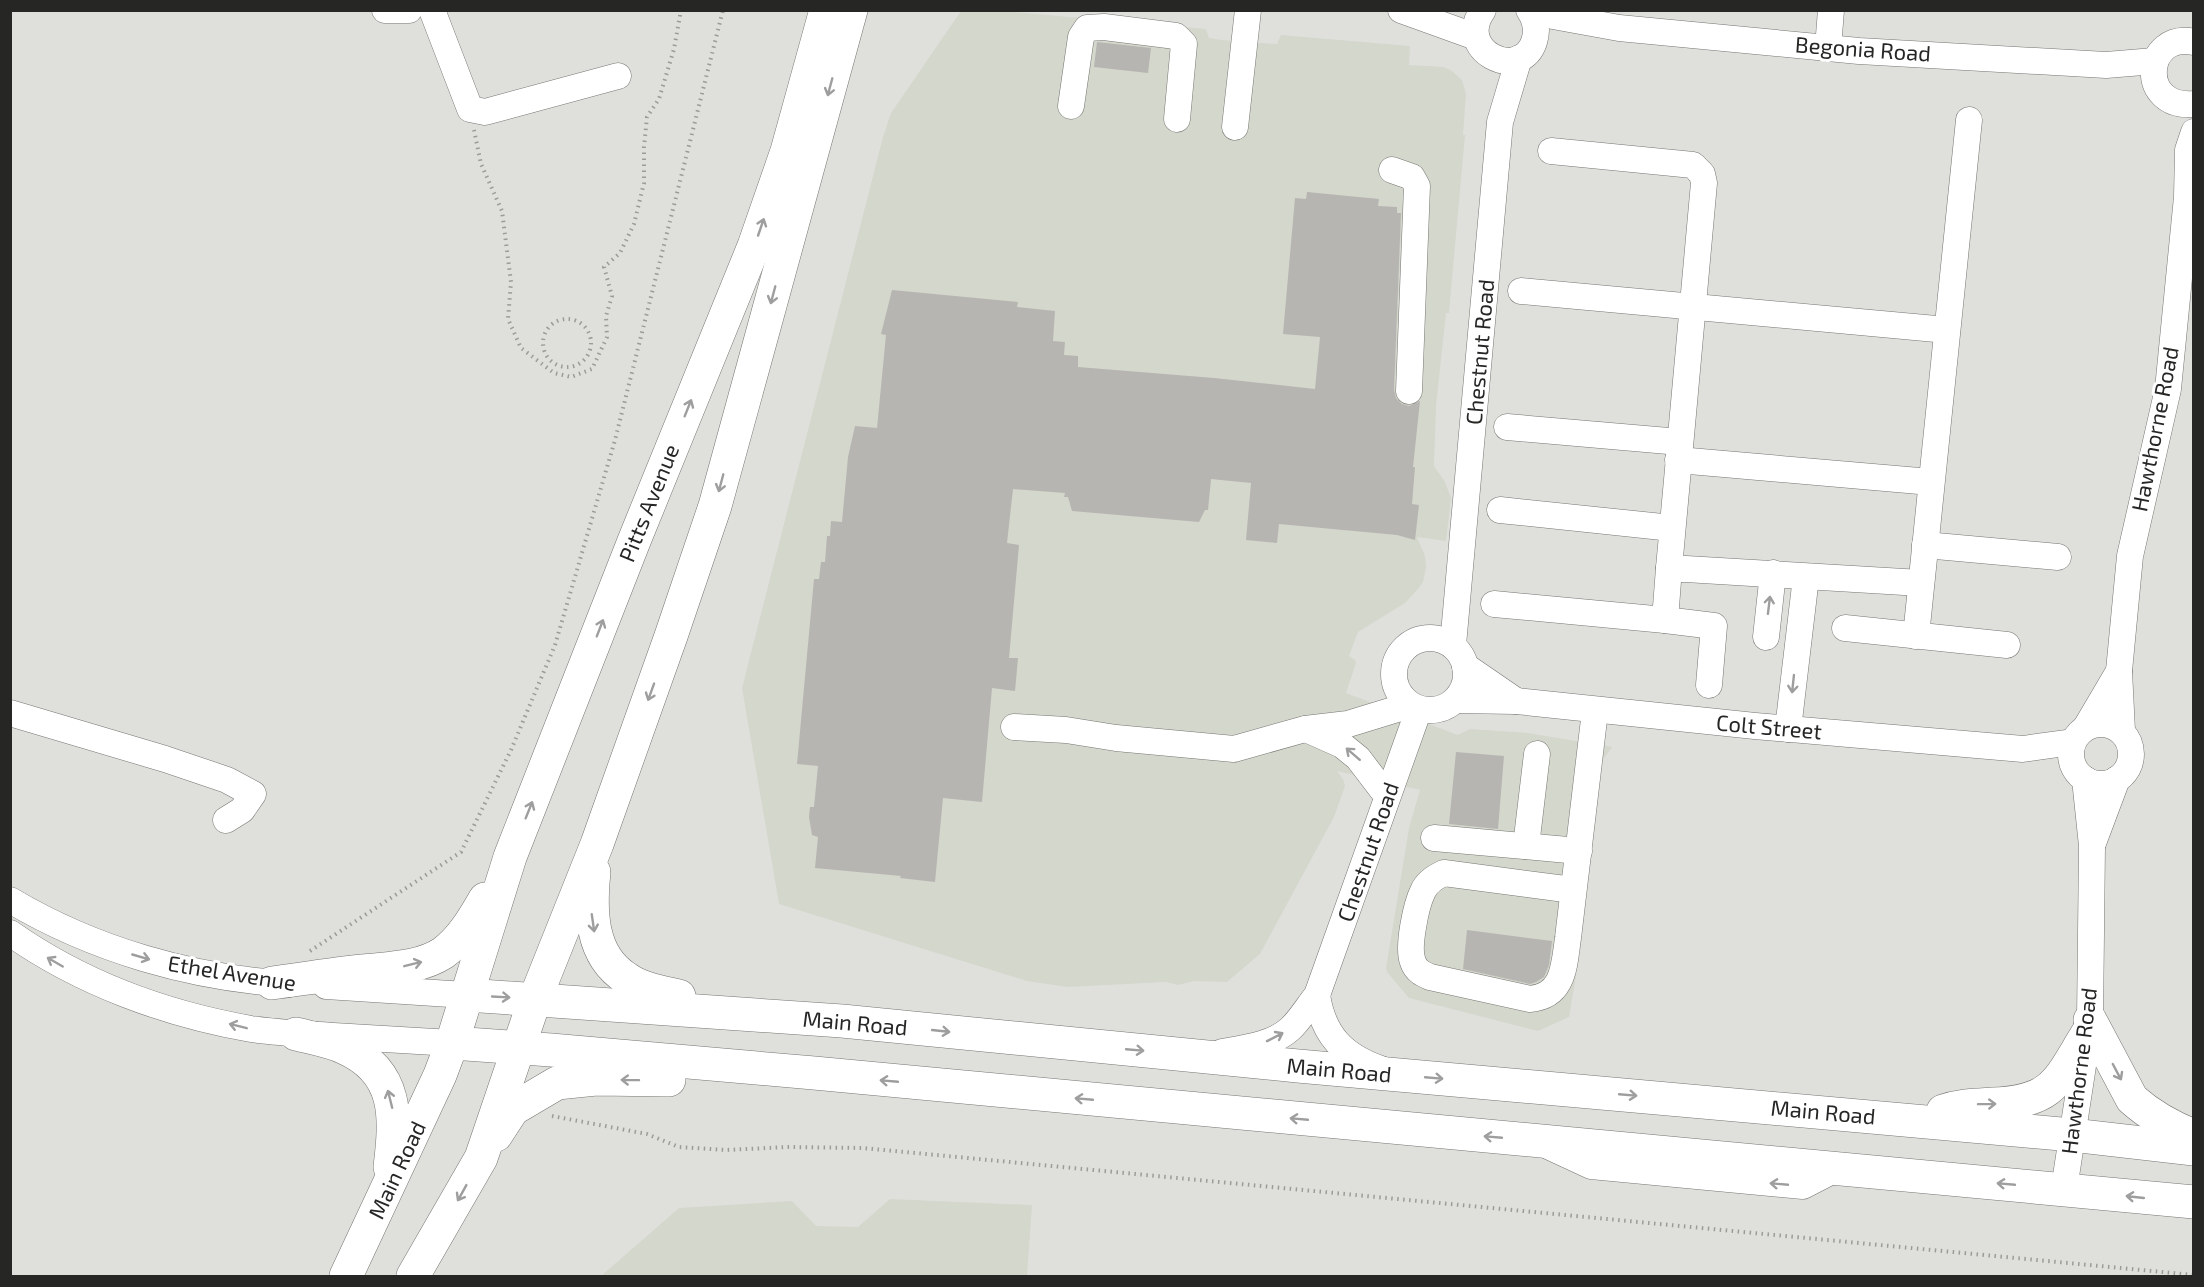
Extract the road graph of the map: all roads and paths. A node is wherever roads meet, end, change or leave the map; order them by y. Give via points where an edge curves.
1 (385, 10) edge
2 (409, 10) edge
3 (432, 10) edge
4 (681, 10) edge
5 (723, 10) edge
6 (826, 10) edge
7 (859, 10) edge
8 (1248, 10) edge
9 (1401, 10) edge
10 (1484, 10) edge
11 (1832, 10) edge
12 (1530, 11) edge
13 (847, 25) edge
14 (1619, 28) junction
15 (2191, 37) edge
16 (1535, 39) junction
17 (1482, 46) junction
18 (1828, 48) junction
19 (1519, 58) junction
20 (2155, 71) junction
21 (618, 76) dead end
22 (2183, 104) edge
23 (1071, 106) dead end
24 (470, 109) junction
25 (1177, 118) dead end
26 (1969, 120) dead end
27 (1500, 122) junction
28 (1235, 127) dead end
29 (2191, 141) edge
30 (1551, 152) dead end
31 (1392, 170) dead end
32 (2190, 197) edge
33 (1521, 291) dead end
34 (1692, 307) junction
35 (1947, 330) junction
36 (589, 355) junction
37 (547, 356) junction
38 (598, 358) junction
39 (538, 362) junction
40 (1409, 391) dead end
41 (1507, 427) dead end
42 (1679, 451) junction
43 (1931, 482) junction
44 (1500, 510) dead end
45 (1672, 528) junction
46 (1925, 545) junction
47 (2058, 557) dead end
48 (1669, 568) junction
49 (1773, 573) junction
50 (1806, 577) junction
51 (1921, 583) junction
52 (1494, 604) dead end
53 (1665, 620) junction
54 (1845, 628) dead end
55 (1916, 636) junction
56 (1766, 637) dead end
57 (2007, 645) dead end
58 (1449, 649) junction
59 (2119, 671) junction
60 (1709, 685) dead end
61 (1408, 700) junction
62 (1456, 700) junction
63 (1516, 701) junction
64 (1595, 711) junction
65 (10, 713) edge
66 (1014, 727) dead end
67 (1305, 729) junction
68 (1788, 729) junction
69 (2122, 731) junction
70 (1538, 754) dead end
71 (2080, 754) junction
72 (2118, 779) junction
73 (1387, 796) junction
74 (226, 820) dead end
75 (1434, 838) dead end
76 (597, 844) junction
77 (1526, 846) junction
78 (2092, 846) junction
79 (1580, 851) junction
80 (510, 857) junction
81 (1573, 890) junction
82 (10, 900) edge
83 (10, 933) edge
84 (302, 956) dead end
85 (272, 983) junction
86 (466, 994) junction
87 (1317, 995) junction
88 (535, 999) junction
89 (842, 1021) junction
90 (2090, 1026) junction
91 (296, 1034) junction
92 (452, 1043) junction
93 (519, 1047) junction
94 (1198, 1056) junction
95 (814, 1074) junction
96 (1402, 1076) junction
97 (513, 1109) junction
98 (1910, 1120) junction
99 (2072, 1135) junction
100 (2193, 1136) edge
101 (2193, 1149) edge
102 (481, 1158) junction
103 (2064, 1189) junction
104 (384, 1198) junction
105 (2193, 1202) edge
106 (2193, 1275) edge
107 (346, 1276) edge
108 (413, 1276) edge

1 - 2 street
3 - 24 street
4 - 38 path via 659,99 647,117 644,183 634,224 620,253 604,267 612,296 606,316 607,337
5 - 84 path via 615,440 555,645 511,750 461,852
80 -> 6 main road, Pitts Avenue via 754,246 787,151
7 - 13 street
8 - 28 street
9 - 17 street
10 - 17 street via 1476,26
11 - 18 street
12 - 14 street, Begonia Road
12 - 16 street via 1537,30
13 -> 76 main road via 715,506
14 - 16 street, Begonia Road
14 - 18 street, Begonia Road
15 - 20 street via 2168,45
16 - 19 street
17 - 19 street via 1499,60
17 - 27 street, Chestnut Road
18 - 20 street, Begonia Road
19 - 27 street, Chestnut Road
20 - 22 street via 2158,90
21 - 24 street via 485,112
22 - 29 street, Hawthorne Road
23 - 25 street via 1081,38 1087,27 1104,27 1176,36 1184,44
24 - 39 path via 481,164 502,211 511,282 508,319 521,348
26 - 35 street
27 - 58 street, Chestnut Road
29 - 32 street, Hawthorne Road
30 - 34 street via 1693,165 1699,169 1704,183
31 - 40 street via 1412,177 1417,186
32 - 59 street, Hawthorne Road via 2168,389 2130,556
33 - 34 street
34 - 35 street
34 - 42 street
35 - 43 street
36 - 37 path via 568,367
36 - 37 path via 588,331 582,324 567,319 551,325 546,332
36 - 38 path
37 - 39 path
38 - 39 path via 592,369 571,377 554,373
41 - 42 street
42 - 43 street
42 - 45 street
43 - 46 street
44 - 45 street
45 - 48 street
46 - 47 street
46 - 51 street
48 - 49 street
48 - 53 street
49 - 50 street
56 -> 49 street
50 - 51 street
50 -> 68 street
51 - 55 street
52 - 53 street
53 - 60 street via 1714,626
54 - 55 street
55 - 57 street
58 - 61 street via 1418,639 1399,653 1393,675
58 - 62 street via 1466,678
58 - 63 street, Colt Street
59 - 69 street, Hawthorne Road
59 - 71 street, Hawthorne Road
61 - 62 street via 1434,710
61 - 67 street via 1348,724
61 - 73 street, Chestnut Road
62 - 63 street, Colt Street
63 - 64 street, Colt Street
64 - 68 street, Colt Street
64 - 79 street
65 - 74 street via 165,759 227,780 253,794 242,810
66 - 67 street via 1234,748
73 -> 67 street via 1358,758
68 - 71 street, Colt Street
69 - 71 street via 2105,724
69 - 72 street via 2132,757 2125,774
70 - 77 street
71 - 72 street via 2100,784
71 - 78 street, Hawthorne Road
72 - 78 street, Hawthorne Road
73 - 87 street, Chestnut Road
75 - 77 street
76 - 88 main road
76 -> 89 main road via 591,898 593,927 608,962 626,978 651,990 737,1010
77 - 79 street
78 - 90 street, Hawthorne Road
79 - 81 street
85 -> 80 main road via 408,966 431,959 444,952 471,923
80 - 86 main road, Pitts Avenue
81 - 81 street via 1561,976 1553,991 1539,998 1430,977 1419,972 1412,962 1417,908 1423,890 1444,873
82 -> 85 street, Ethel Avenue via 60,927 117,950 186,968
91 -> 83 street, Ethel Avenue via 251,1029 129,996 59,964
85 - 86 street, Ethel Avenue
86 -> 88 main road, Main Road
86 - 92 main road, Main Road
94 -> 87 street, Chestnut Road via 1258,1045 1277,1037 1290,1029
87 - 96 street via 1329,1033 1343,1050
88 - 89 main road, Main Road
88 - 93 main road
89 -> 94 main road, Main Road
98 -> 90 main road via 1969,1104 2020,1102 2041,1095 2056,1083
90 - 99 street, Hawthorne Road
90 -> 100 main road via 2132,1099
91 - 92 street, Ethel Avenue
104 -> 91 main road via 395,1123 387,1087 368,1063 351,1051
92 - 93 main road
92 - 104 main road, Main Road
93 - 95 main road
93 - 102 main road
94 - 96 main road, Main Road
95 -> 97 main road via 557,1083
103 -> 95 main road
96 -> 98 main road, Main Road
97 - 102 main road
97 - 106 path via 647,1134 679,1148 863,1148
98 - 99 main road, Main Road
99 - 101 main road, Main Road
99 - 103 street, Hawthorne Road
102 -> 108 main road
105 -> 103 main road
104 - 107 main road, Main Road

